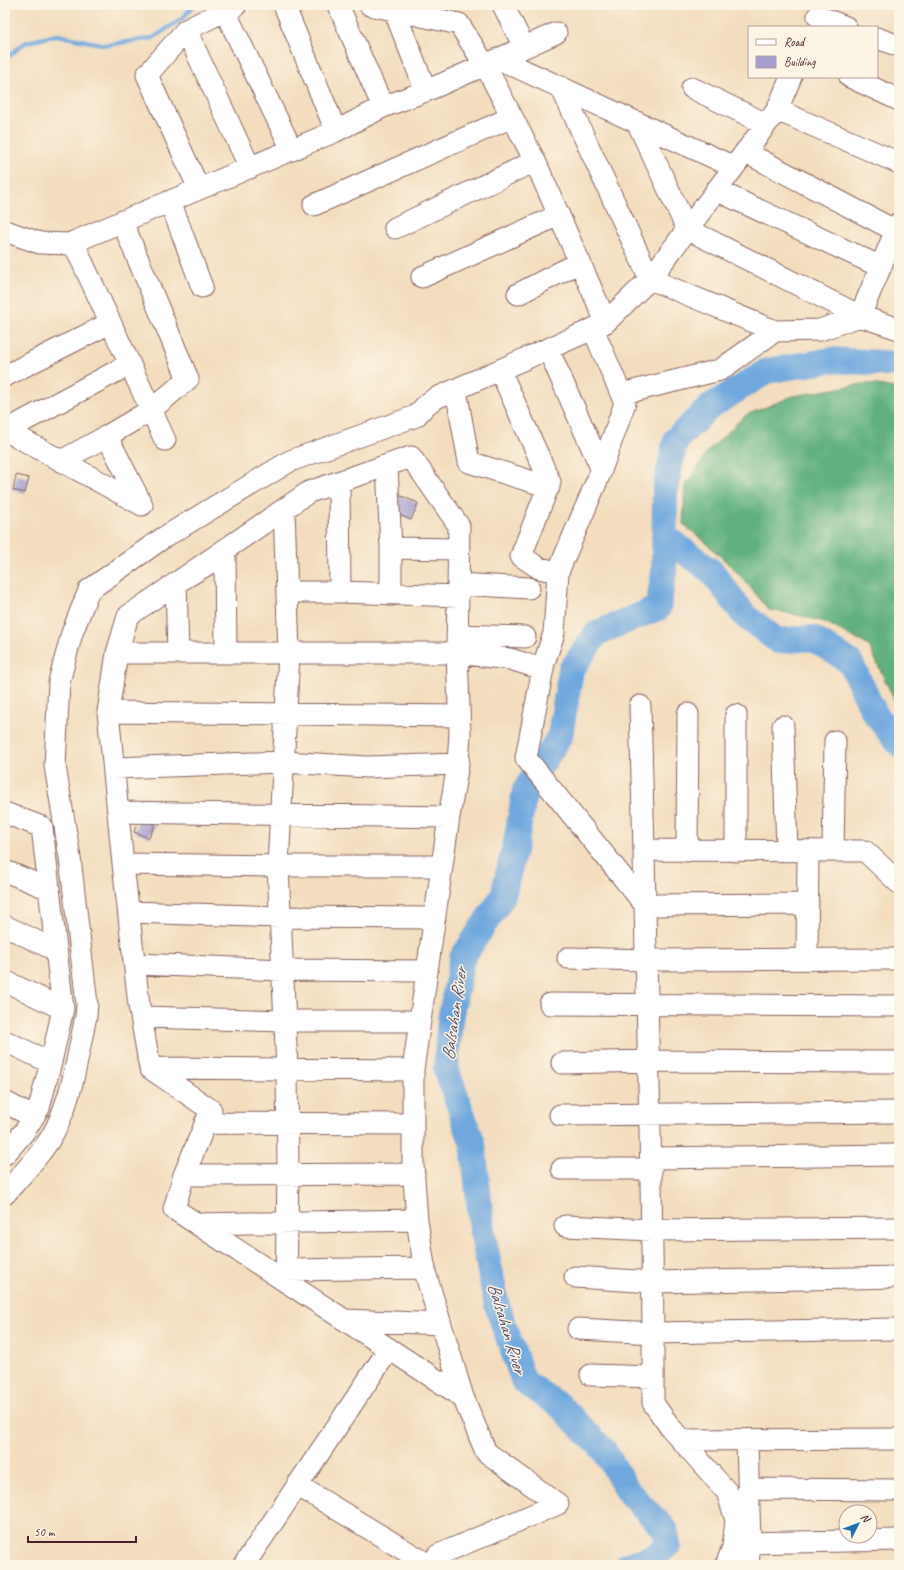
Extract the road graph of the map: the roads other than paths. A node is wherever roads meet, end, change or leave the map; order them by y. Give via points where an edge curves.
1 (284, 5) edge
2 (338, 5) edge
3 (370, 5) edge
4 (503, 5) edge
5 (231, 8) edge
6 (394, 10) junction
7 (818, 16) edge
8 (843, 26) edge
9 (186, 30) junction
10 (556, 33) dead end
11 (878, 38) edge
12 (899, 46) edge
13 (524, 47) junction
14 (492, 62) junction
15 (791, 78) edge
16 (852, 78) edge
17 (561, 87) junction
18 (692, 88) dead end
19 (426, 90) junction
20 (899, 100) edge
21 (383, 107) junction
22 (512, 117) junction
23 (772, 117) junction
24 (637, 122) junction
25 (336, 131) junction
26 (292, 150) junction
27 (739, 160) junction
28 (535, 161) junction
29 (899, 163) edge
30 (250, 168) junction
31 (199, 189) junction
32 (716, 190) junction
33 (170, 201) junction
34 (314, 205) dead end
35 (559, 215) junction
36 (122, 221) junction
37 (897, 227) edge
38 (395, 228) dead end
39 (687, 229) junction
40 (6, 237) edge
41 (72, 242) junction
42 (580, 262) junction
43 (881, 267) junction
44 (422, 277) dead end
45 (650, 279) junction
46 (202, 287) dead end
47 (518, 294) dead end
48 (860, 316) junction
49 (110, 323) junction
50 (600, 325) junction
51 (899, 328) edge
52 (775, 331) junction
53 (548, 350) junction
54 (130, 364) junction
55 (500, 370) junction
56 (5, 376) edge
57 (456, 390) junction
58 (621, 394) junction
59 (151, 410) junction
60 (5, 430) edge
61 (107, 436) junction
62 (165, 440) dead end
63 (62, 461) junction
64 (387, 466) junction
65 (602, 468) junction
66 (338, 482) junction
67 (549, 487) junction
68 (284, 509) junction
69 (391, 548) junction
70 (459, 549) junction
71 (558, 572) junction
72 (176, 584) junction
73 (528, 588) dead end
74 (458, 590) junction
75 (287, 592) junction
76 (340, 592) junction
77 (391, 594) junction
78 (554, 633) junction
79 (525, 637) dead end
80 (457, 644) junction
81 (117, 653) junction
82 (178, 653) junction
83 (226, 653) junction
84 (289, 653) junction
85 (510, 659) junction
86 (542, 669) junction
87 (640, 706) dead end
88 (108, 712) junction
89 (286, 714) junction
90 (688, 714) dead end
91 (736, 715) dead end
92 (459, 716) junction
93 (783, 726) dead end
94 (835, 741) dead end
95 (284, 762) junction
96 (458, 764) junction
97 (114, 768) junction
98 (118, 812) junction
99 (5, 813) edge
100 (281, 814) junction
101 (449, 817) junction
102 (644, 850) junction
103 (687, 851) junction
104 (736, 851) junction
105 (787, 851) junction
106 (808, 851) junction
107 (833, 851) junction
108 (123, 864) junction
109 (278, 866) junction
110 (442, 866) junction
111 (5, 871) edge
112 (899, 883) edge
113 (49, 889) junction
114 (808, 904) junction
115 (645, 905) junction
116 (129, 912) junction
117 (281, 917) junction
118 (435, 918) junction
119 (5, 926) edge
120 (56, 950) junction
121 (568, 958) dead end
122 (807, 959) junction
123 (899, 959) edge
124 (646, 960) junction
125 (135, 964) junction
126 (283, 970) junction
127 (427, 971) junction
128 (5, 981) edge
129 (550, 1004) dead end
130 (646, 1005) junction
131 (899, 1006) edge
132 (63, 1009) junction
133 (142, 1017) junction
134 (285, 1021) junction
135 (420, 1021) junction
136 (5, 1041) edge
137 (649, 1061) junction
138 (899, 1062) edge
139 (51, 1063) junction
140 (562, 1063) dead end
141 (150, 1068) junction
142 (287, 1069) junction
143 (413, 1070) junction
144 (5, 1102) edge
145 (899, 1112) edge
146 (650, 1114) junction
147 (560, 1115) dead end
148 (34, 1117) junction
149 (205, 1123) junction
150 (288, 1123) junction
151 (413, 1124) junction
152 (5, 1154) edge
153 (899, 1155) edge
154 (651, 1164) junction
155 (562, 1169) dead end
156 (184, 1174) junction
157 (414, 1174) junction
158 (288, 1175) junction
159 (5, 1194) edge
160 (417, 1220) junction
161 (197, 1224) junction
162 (288, 1224) junction
163 (565, 1226) dead end
164 (899, 1228) edge
165 (652, 1230) junction
166 (424, 1268) junction
167 (286, 1276) junction
168 (575, 1277) dead end
169 (899, 1277) edge
170 (653, 1282) junction
171 (344, 1320) junction
172 (441, 1324) junction
173 (578, 1329) dead end
174 (899, 1329) edge
175 (654, 1333) junction
176 (389, 1349) junction
177 (591, 1375) dead end
178 (653, 1377) junction
179 (463, 1397) junction
180 (899, 1439) edge
181 (681, 1440) junction
182 (748, 1440) junction
183 (297, 1485) junction
184 (748, 1489) junction
185 (899, 1490) edge
186 (899, 1540) edge
187 (750, 1543) junction
188 (244, 1565) edge
189 (431, 1565) edge
190 (726, 1565) edge
191 (748, 1565) edge

1 - 25 street
2 - 21 street
3 - 6 street
4 - 13 street
5 - 9 street
5 - 26 street
6 - 14 street via 459,24
6 - 19 street
7 - 8 street
9 - 30 street
9 - 31 street via 147,76
10 - 13 street
11 - 12 street
13 - 14 street
14 - 17 street
14 - 19 street
14 - 22 street
15 - 23 street
16 - 20 street
17 - 24 street
17 - 45 street
18 - 23 street
19 - 21 street
21 - 25 street
22 - 28 street
22 - 34 street
23 - 27 street
23 - 29 street
24 - 27 street
24 - 39 street
25 - 26 street
26 - 30 street
27 - 32 street
27 - 37 street
28 - 35 street
28 - 38 street
30 - 31 street
31 - 33 street
32 - 39 street
32 - 43 street
33 - 36 street
33 - 46 street
35 - 42 street
35 - 44 street
36 - 41 street
36 - 59 street via 188,379
37 - 43 street
39 - 45 street
39 - 48 street
40 - 41 street via 40,243
41 - 49 street
42 - 47 street
42 - 50 street
43 - 48 street
45 - 50 street
45 - 52 street
48 - 51 street
48 - 52 street via 820,330
49 - 54 street
49 - 56 street
50 - 53 street
50 - 58 street
52 - 58 street via 720,370
53 - 55 street
53 - 65 street
54 - 59 street
54 - 60 street
55 - 57 street
55 - 67 street via 550,482
57 - 67 street via 469,462
57 - 159 street via 427,404 416,416 290,460 163,538 89,590 72,633 59,682 55,766 70,858 87,1004 86,1016 68,1098 56,1130
58 - 65 street via 625,403
59 - 61 street
59 - 62 street
60 - 63 street
61 - 63 street
61 - 63 street via 142,505
64 - 66 street
64 - 69 street
64 - 70 street via 411,457 460,526
65 - 71 street
66 - 68 street via 309,492
66 - 76 street
67 - 71 street via 521,556 539,568
68 - 72 street
68 - 75 street
69 - 70 street
69 - 77 street
70 - 74 street
71 - 78 street
72 - 81 street via 128,616
72 - 82 street
72 - 83 street via 225,554
73 - 74 street
74 - 77 street
74 - 80 street
75 - 76 street
75 - 84 street
76 - 77 street
78 - 85 street
78 - 86 street
79 - 80 street
80 - 84 street
80 - 85 street
80 - 92 street
81 - 82 street
81 - 88 street
82 - 83 street
83 - 84 street
84 - 89 street
85 - 86 street
86 - 115 street via 526,758
87 - 102 street
88 - 89 street
88 - 97 street
89 - 92 street
89 - 95 street
90 - 103 street
91 - 104 street
92 - 96 street
93 - 105 street
94 - 107 street
95 - 96 street via 367,767
95 - 97 street
95 - 100 street
96 - 101 street
97 - 98 street
98 - 100 street
98 - 108 street
99 - 113 street via 42,827
100 - 101 street
100 - 109 street
101 - 110 street
102 - 103 street
102 - 115 street
103 - 104 street
104 - 105 street
105 - 106 street
106 - 107 street
106 - 114 street
107 - 112 street via 865,851
108 - 109 street
108 - 116 street
109 - 110 street
109 - 117 street
110 - 118 street
111 - 113 street
113 - 120 street
114 - 115 street
114 - 122 street
115 - 124 street
116 - 117 street
116 - 125 street
117 - 118 street
117 - 126 street
118 - 127 street
119 - 120 street
120 - 132 street
121 - 124 street
122 - 123 street
122 - 124 street
124 - 130 street
125 - 126 street
125 - 133 street
126 - 127 street
126 - 134 street
127 - 135 street
128 - 132 street
129 - 130 street
130 - 131 street
130 - 137 street
132 - 139 street
133 - 134 street
133 - 141 street
134 - 135 street
134 - 142 street
135 - 143 street
136 - 139 street
137 - 138 street
137 - 140 street
137 - 146 street
139 - 148 street via 39,1108
141 - 142 street
141 - 149 street via 211,1110
142 - 143 street
142 - 150 street
143 - 151 street
144 - 148 street
145 - 146 street
146 - 147 street
146 - 154 street
148 - 152 street
149 - 150 street
149 - 156 street
150 - 151 street
150 - 158 street
151 - 157 street
153 - 154 street
154 - 155 street
154 - 165 street
156 - 158 street
156 - 161 street via 174,1209
157 - 158 street
157 - 160 street
158 - 162 street
160 - 162 street
160 - 166 street
161 - 162 street
161 - 167 street
162 - 167 street
163 - 165 street
164 - 165 street
165 - 170 street
166 - 167 street
166 - 172 street
167 - 171 street
168 - 170 street
169 - 170 street
170 - 175 street
171 - 172 street
171 - 176 street
172 - 179 street
173 - 175 street
174 - 175 street
175 - 178 street
176 - 179 street
176 - 183 street
177 - 178 street
178 - 181 street via 653,1403
179 - 189 street via 486,1452 558,1504 438,1555
180 - 182 street
181 - 182 street
181 - 190 street via 727,1492 736,1520 733,1548
182 - 184 street
183 - 188 street
183 - 189 street
184 - 185 street
184 - 187 street
186 - 187 street
187 - 191 street

